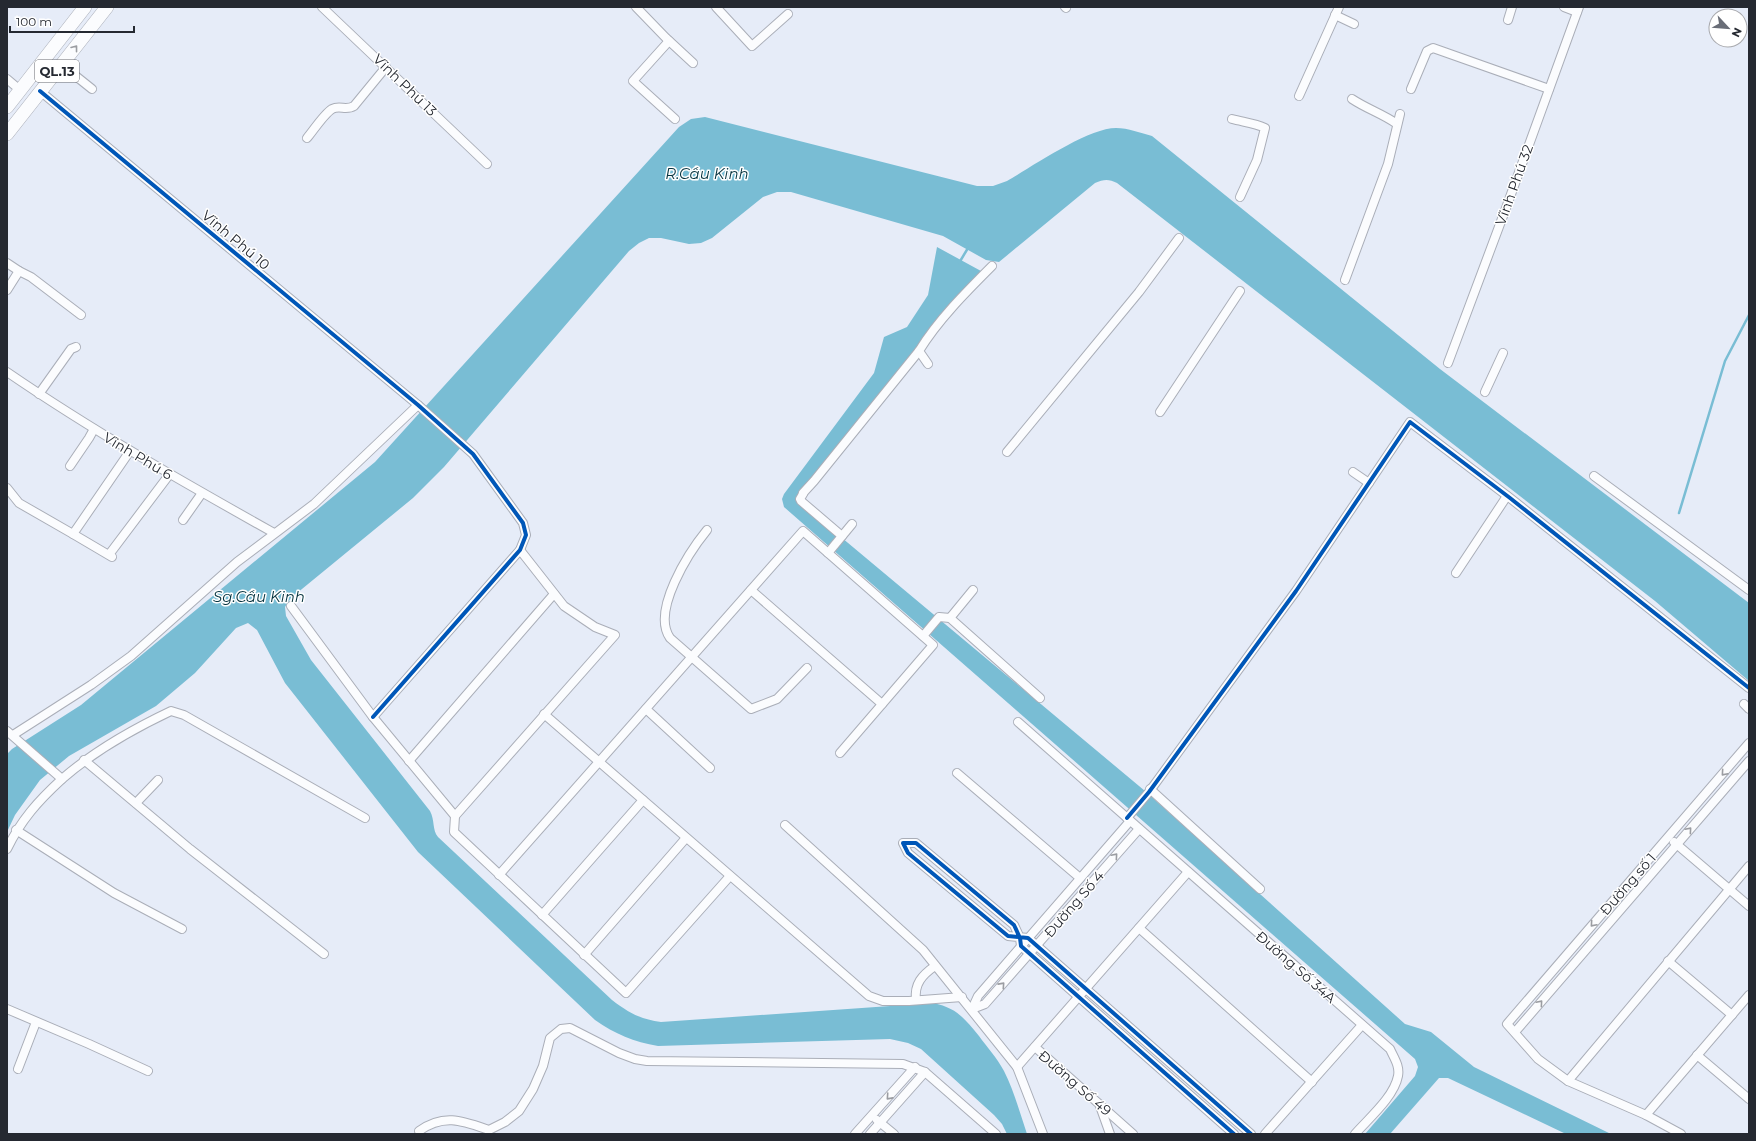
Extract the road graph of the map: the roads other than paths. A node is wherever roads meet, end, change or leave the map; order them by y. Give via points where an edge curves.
1 (84, 7) edge
2 (107, 7) edge
3 (322, 7) edge
4 (636, 7) edge
5 (1339, 7) edge
6 (1512, 7) edge
7 (1564, 7) edge
8 (721, 9) edge
9 (1578, 10) edge
10 (788, 14) dead end
11 (1335, 15) junction
12 (1508, 20) dead end
13 (1354, 24) dead end
14 (670, 41) junction
15 (693, 63) dead end
16 (62, 65) junction
17 (386, 67) junction
18 (7, 79) edge
19 (92, 89) dead end
20 (1411, 89) dead end
21 (1549, 89) junction
22 (20, 90) junction
23 (40, 91) junction
24 (1299, 96) dead end
25 (1352, 98) dead end
26 (7, 107) edge
27 (1400, 114) dead end
28 (676, 119) dead end
29 (1232, 119) dead end
30 (1397, 124) junction
31 (7, 134) edge
32 (307, 138) dead end
33 (487, 164) dead end
34 (1240, 197) dead end
35 (1179, 238) dead end
36 (7, 263) edge
37 (992, 266) dead end
38 (19, 271) junction
39 (1345, 280) dead end
40 (7, 290) edge
41 (1240, 291) dead end
42 (81, 315) dead end
43 (76, 347) dead end
44 (919, 351) junction
45 (1503, 353) dead end
46 (1448, 363) dead end
47 (928, 364) dead end
48 (7, 372) edge
49 (1486, 392) dead end
50 (39, 394) junction
51 (421, 408) junction
52 (1160, 412) dead end
53 (94, 429) junction
54 (130, 451) junction
55 (1007, 452) dead end
56 (70, 466) dead end
57 (1353, 472) dead end
58 (169, 474) junction
59 (1594, 476) dead end
60 (1369, 483) junction
61 (7, 488) edge
62 (202, 493) junction
63 (1507, 496) junction
64 (183, 520) dead end
65 (852, 524) dead end
66 (707, 530) dead end
67 (274, 533) junction
68 (74, 534) junction
69 (842, 537) junction
70 (520, 550) junction
71 (829, 551) junction
72 (1456, 573) dead end
73 (751, 590) junction
74 (974, 590) dead end
75 (1749, 590) edge
76 (554, 594) junction
77 (291, 606) dead end
78 (950, 618) junction
79 (925, 634) junction
80 (691, 657) junction
81 (807, 668) dead end
82 (1749, 688) edge
83 (1040, 698) dead end
84 (882, 704) junction
85 (646, 709) junction
86 (544, 714) junction
87 (373, 717) junction
88 (1018, 722) dead end
89 (13, 735) edge
90 (1749, 744) edge
91 (840, 753) dead end
92 (84, 760) junction
93 (409, 761) junction
94 (1749, 761) edge
95 (599, 762) junction
96 (710, 768) dead end
97 (957, 773) dead end
98 (62, 779) junction
99 (158, 780) dead end
100 (1150, 790) junction
101 (643, 800) junction
102 (136, 803) junction
103 (455, 816) junction
104 (1129, 817) junction
105 (365, 818) dead end
106 (785, 825) dead end
107 (1139, 829) junction
108 (16, 830) junction
109 (1668, 837) junction
110 (686, 838) junction
111 (1677, 845) junction
112 (7, 849) edge
113 (1749, 866) edge
114 (1188, 872) junction
115 (499, 875) junction
116 (730, 876) junction
117 (1080, 878) junction
118 (1260, 889) dead end
119 (1729, 889) junction
120 (1749, 906) edge
121 (542, 915) junction
122 (1139, 928) junction
123 (182, 929) dead end
124 (1023, 941) junction
125 (1037, 946) junction
126 (324, 954) dead end
127 (1030, 954) junction
128 (584, 955) junction
129 (1668, 961) junction
130 (935, 966) junction
131 (1086, 989) junction
132 (962, 997) junction
133 (1079, 997) junction
134 (1748, 997) edge
135 (916, 1000) junction
136 (972, 1009) junction
137 (7, 1010) edge
138 (1732, 1015) junction
139 (36, 1022) junction
140 (1362, 1025) junction
141 (1515, 1032) junction
142 (1035, 1047) junction
143 (1697, 1055) junction
144 (915, 1067) junction
145 (1017, 1067) junction
146 (18, 1069) dead end
147 (148, 1071) dead end
148 (925, 1072) junction
149 (1568, 1081) junction
150 (1312, 1082) junction
151 (1749, 1098) edge
152 (1100, 1104) junction
153 (1646, 1115) junction
154 (872, 1116) junction
155 (880, 1123) junction
156 (419, 1131) dead end
157 (855, 1134) edge
158 (870, 1134) edge
159 (894, 1134) edge
160 (996, 1134) edge
161 (1043, 1134) edge
162 (1110, 1134) edge
163 (1133, 1134) edge
164 (1234, 1134) edge
165 (1251, 1134) edge
166 (1266, 1134) edge
167 (1355, 1134) edge
168 (1680, 1134) edge

1 - 22 highway, QL.13
16 -> 2 highway, QL.13
3 - 17 street, Vĩnh Phú 13
4 - 14 street
5 - 11 street
6 - 12 street
7 - 9 street
8 - 10 street via 752,46
9 - 21 street, Vĩnh Phú 32
11 - 13 street
11 - 24 street
14 - 15 street
14 - 28 street via 633,81
16 - 19 street
16 - 23 highway, QL.13
17 - 32 street via 354,106 349,109 332,109
17 - 33 street, Vĩnh Phú 13
18 - 22 street
20 - 21 street via 1427,51 1433,48
21 - 46 street, Vĩnh Phú 32
22 - 26 highway, QL.13
23 - 31 highway, QL.13
23 - 51 street, Vĩnh Phú 10
25 - 30 street via 1366,109
27 - 30 street
29 - 34 street via 1265,128 1257,160
30 - 39 street via 1388,164
35 - 55 street via 1139,292
36 - 38 street
37 - 44 street via 941,321
38 - 40 street
38 - 42 street via 31,277
41 - 52 street
43 - 50 street via 71,349
44 - 47 street
44 - 69 street via 800,499
45 - 49 street
48 - 50 street, Vĩnh Phú 6
50 - 53 street, Vĩnh Phú 6
51 - 67 street via 314,504
51 - 70 street, Vĩnh Phú 10 via 470,452 523,523 526,535
53 - 54 street, Vĩnh Phú 6
53 - 56 street
54 - 58 street, Vĩnh Phú 6
54 - 68 street
57 - 60 street
58 - 62 street, Vĩnh Phú 6
58 - 68 street via 112,554
59 - 75 street
60 - 63 street via 1410,422
60 - 100 street via 1296,591
61 - 68 street via 20,503
62 - 64 street
62 - 67 street, Vĩnh Phú 6
63 - 72 street
63 - 82 street
65 - 69 street
66 - 80 street via 679,574 664,616 666,634
67 - 89 street via 237,562 131,656
69 - 71 street
70 - 76 street
70 - 87 street
71 - 73 street via 803,531
71 - 79 street
73 - 80 street
73 - 84 street
74 - 78 street
76 - 86 street via 564,606 589,623 615,635
76 - 93 street
77 - 87 street
78 - 79 street via 939,617
78 - 83 street
79 - 84 street via 933,645
80 - 81 street via 752,709 777,699
80 - 85 street
84 - 91 street
85 - 95 street
85 - 96 street
86 - 95 street
86 - 103 street
87 - 93 street
88 - 104 street, Đường Số 34A
89 - 98 street
90 -> 109 street, Đường số 1
92 - 98 street
92 - 102 street
92 - 105 street via 172,711 184,715
93 - 103 street
111 -> 94 street, Đường số 1
95 - 101 street
95 - 115 street
97 - 117 street
98 - 108 street via 37,803
99 - 102 street
100 - 104 street
100 - 118 street
101 - 110 street
101 - 121 street
102 - 126 street via 190,849
103 - 115 street via 454,832
104 - 107 street, Đường Số 34A
104 - 117 street
106 - 130 street via 923,950
107 - 114 street, Đường Số 34A
125 -> 107 street, Đường Số 4
108 - 112 street
108 - 123 street via 114,893
109 - 111 street
109 -> 141 street, Đường số 1 via 1506,1024
110 - 116 street
110 - 128 street
111 - 119 street
141 -> 111 street, Đường số 1
113 - 119 street
114 - 122 street
114 - 140 street, Đường Số 34A
115 - 121 street
116 - 128 street via 626,993
116 - 135 street via 869,996 883,1001
117 - 124 street
119 - 120 street
119 - 129 street
121 - 128 street
122 - 131 street
122 - 150 street
124 - 124 street via 1014,925 916,843 903,843 908,854 1008,936
124 - 125 street
124 - 127 street
124 - 136 street via 978,996
125 - 127 street, Đường Số 4
125 - 131 street
127 - 133 street
136 -> 127 street, Đường Số 4 via 985,1004
129 - 138 street
129 - 149 street
130 - 132 street
130 - 135 street via 922,975 915,991
131 - 133 street
131 - 165 street
132 - 135 street
132 - 136 street
133 - 142 street
133 - 164 street
134 - 138 street
136 - 145 street
137 - 139 street
138 - 143 street
139 - 146 street
139 - 147 street
140 - 150 street
140 - 167 street, Đường Số 34A via 1390,1049 1397,1063 1398,1075 1392,1092
141 - 149 street via 1538,1059
142 - 145 street
142 - 152 street, Đường Số 49
143 - 151 street
143 - 153 street
144 - 148 street
144 -> 154 street
144 - 156 street via 903,1064 647,1061 623,1054 570,1028 561,1029 550,1038 543,1066 533,1089 519,1110 504,1122 489,1130 450,1119 434,1123
145 - 161 street
148 - 155 street
148 - 160 street
149 - 153 street
150 - 166 street
152 - 162 street
152 - 163 street, Đường Số 49
153 - 168 street
154 - 155 street
154 - 157 street
155 - 158 street
155 - 159 street

